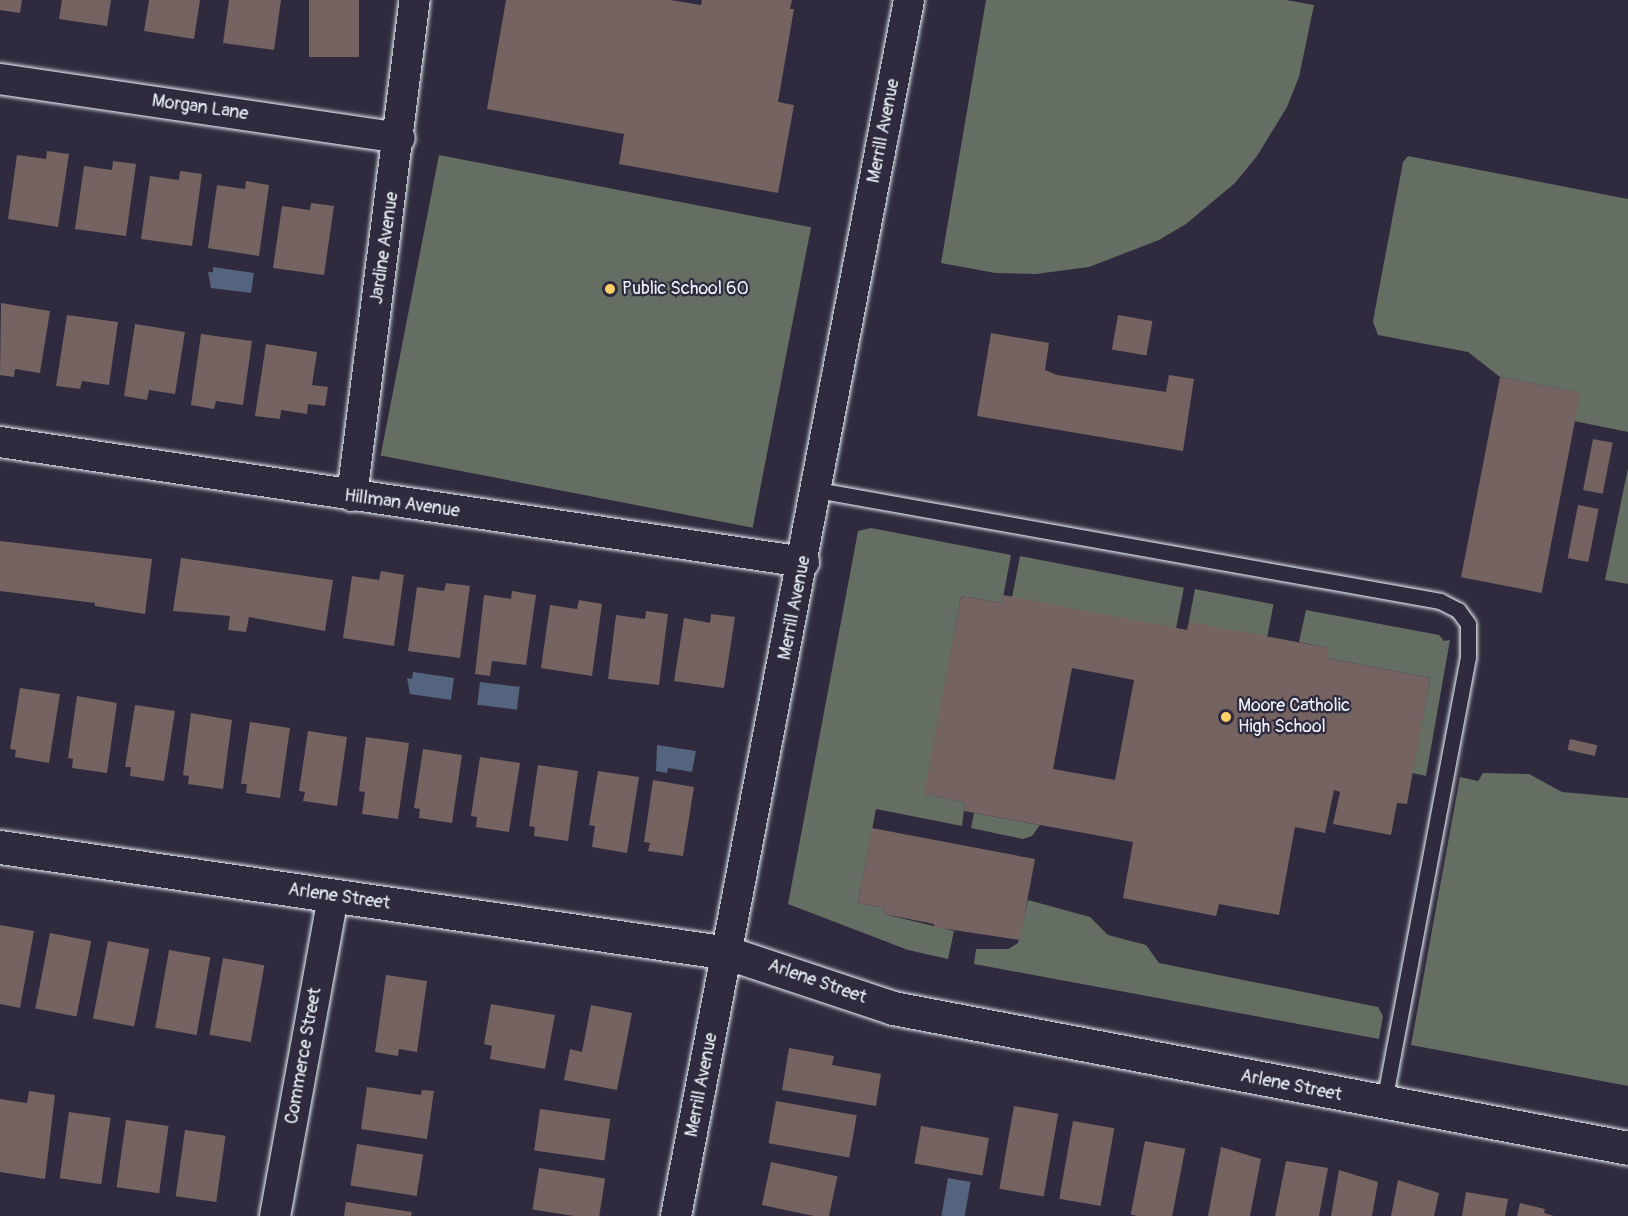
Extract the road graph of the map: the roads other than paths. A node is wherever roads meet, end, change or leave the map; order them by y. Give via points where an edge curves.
1 (416, 0) edge
2 (909, 0) edge
3 (0, 79) edge
4 (400, 138) junction
5 (0, 442) edge
6 (817, 490) junction
7 (352, 496) junction
8 (804, 562) junction
9 (0, 847) edge
10 (333, 897) junction
11 (728, 953) junction
12 (1384, 1103) junction
13 (1628, 1148) edge
14 (274, 1216) edge
15 (676, 1216) edge

1 - 4 street, Jardine Avenue
2 - 6 street, Merrill Avenue
3 - 4 street, Morgan Lane
4 - 7 street, Jardine Avenue
5 - 7 street, Hillman Avenue
6 - 8 street, Merrill Avenue
6 - 12 lane via 1440,601 1458,610 1468,624 1468,657 1422,883
7 - 8 street, Hillman Avenue
8 - 11 street, Merrill Avenue
9 - 10 street, Arlene Street
10 - 11 street, Arlene Street
10 - 14 street, Commerce Street
11 - 12 street, Arlene Street via 893,1008
11 - 15 street, Merrill Avenue
12 - 13 street, Arlene Street

